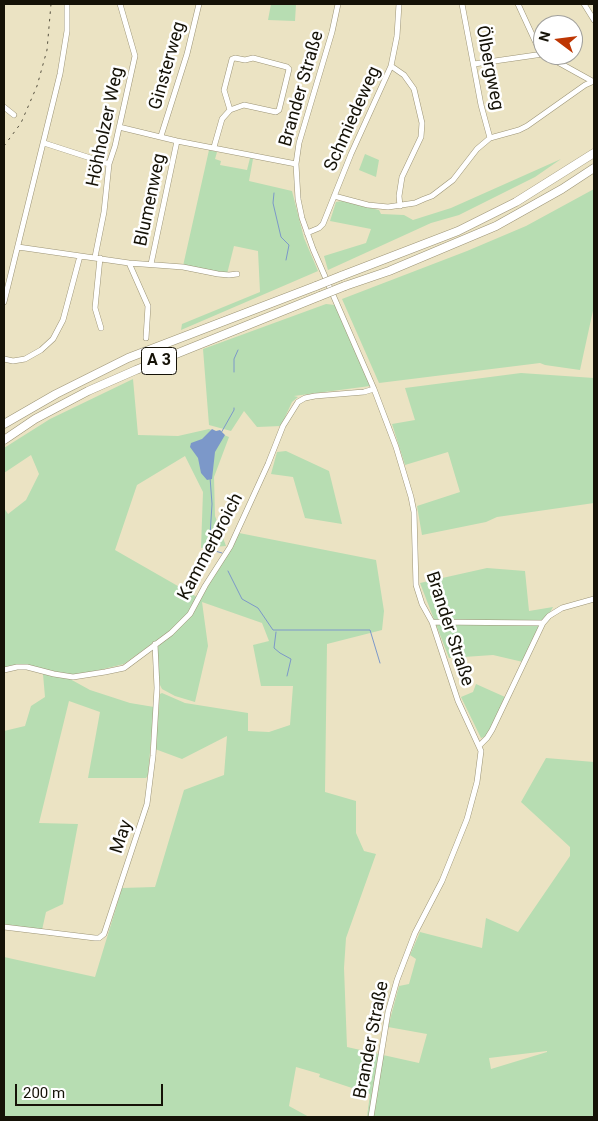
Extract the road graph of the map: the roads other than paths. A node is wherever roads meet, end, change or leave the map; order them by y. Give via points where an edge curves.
1 (66, 4) edge
2 (120, 4) edge
3 (199, 4) edge
4 (338, 4) edge
5 (399, 4) edge
6 (462, 4) edge
7 (518, 4) edge
8 (584, 4) edge
9 (594, 20) edge
10 (533, 35) edge
11 (533, 56) edge
12 (474, 64) junction
13 (562, 65) edge
14 (391, 66) junction
15 (593, 81) edge
16 (4, 108) edge
17 (230, 110) junction
18 (14, 115) dead end
19 (119, 127) junction
20 (161, 136) junction
21 (490, 138) junction
22 (177, 141) junction
23 (44, 143) junction
24 (214, 147) junction
25 (594, 153) edge
26 (109, 164) junction
27 (296, 164) junction
28 (594, 168) edge
29 (334, 196) junction
30 (400, 206) junction
31 (307, 232) junction
32 (18, 246) junction
33 (80, 256) junction
34 (98, 258) junction
35 (129, 262) junction
36 (151, 264) junction
37 (237, 274) dead end
38 (4, 302) edge
39 (101, 328) dead end
40 (146, 338) dead end
41 (4, 359) edge
42 (374, 389) junction
43 (4, 424) edge
44 (4, 440) edge
45 (594, 599) edge
46 (432, 622) junction
47 (543, 623) junction
48 (155, 644) junction
49 (4, 670) edge
50 (479, 746) junction
51 (4, 927) edge
52 (371, 1117) edge

1 - 23 street via 65,47
2 - 19 street, Höhholzer Weg via 135,56
3 - 20 street, Ginsterweg
4 - 27 street, Brander Straße
5 - 14 street, Schmiedeweg
6 - 12 street, Ölbergweg
7 - 10 street
8 - 9 street
11 - 12 street
12 - 21 street, Ölbergweg
13 - 15 street
14 - 29 street, Schmiedeweg
14 - 30 street via 404,74 414,89 422,123 421,136 402,177
15 - 21 street via 528,126
16 - 18 street
17 - 17 street via 224,90 232,59 253,58 287,66 289,69 279,110 244,105
17 - 24 street via 222,119
19 - 20 street
19 - 26 street, Höhholzer Weg
20 - 22 street
21 - 30 street via 445,187 432,196
22 - 24 street
22 - 36 street, Blumenweg
23 - 26 street
23 - 32 street
24 - 27 street
25 - 43 highway, A 3, bridge via 516,202 458,231 128,358
26 - 34 street, Höhholzer Weg
27 - 31 street, Brander Straße via 298,199
28 - 44 highway, A 3, bridge via 496,226 136,370 35,419
29 - 30 street via 376,206
29 - 31 street, Schmiedeweg via 321,226
31 - 42 street, Brander Straße
32 - 33 street
32 - 38 street
33 - 34 street
33 - 41 street via 63,320 53,339 25,359
34 - 35 street
34 - 39 street, Höhholzer Weg via 95,308
35 - 36 street
35 - 40 street via 148,306
36 - 37 street via 223,275
42 - 46 street, Brander Straße via 411,497 415,528 414,574 422,604
42 - 48 street, Kammerbroich via 315,396 298,402 283,426 230,547 190,614
45 - 47 street via 562,608
46 - 47 street
46 - 50 street, Brander Straße via 458,701
47 - 50 street via 492,730
48 - 49 street, Kammerbroich via 124,668 90,675 67,676 27,667
48 - 51 street, May via 157,688 147,804 104,934 95,938
50 - 52 street, Brander Straße via 481,757 477,782 467,819 397,980 388,1012

